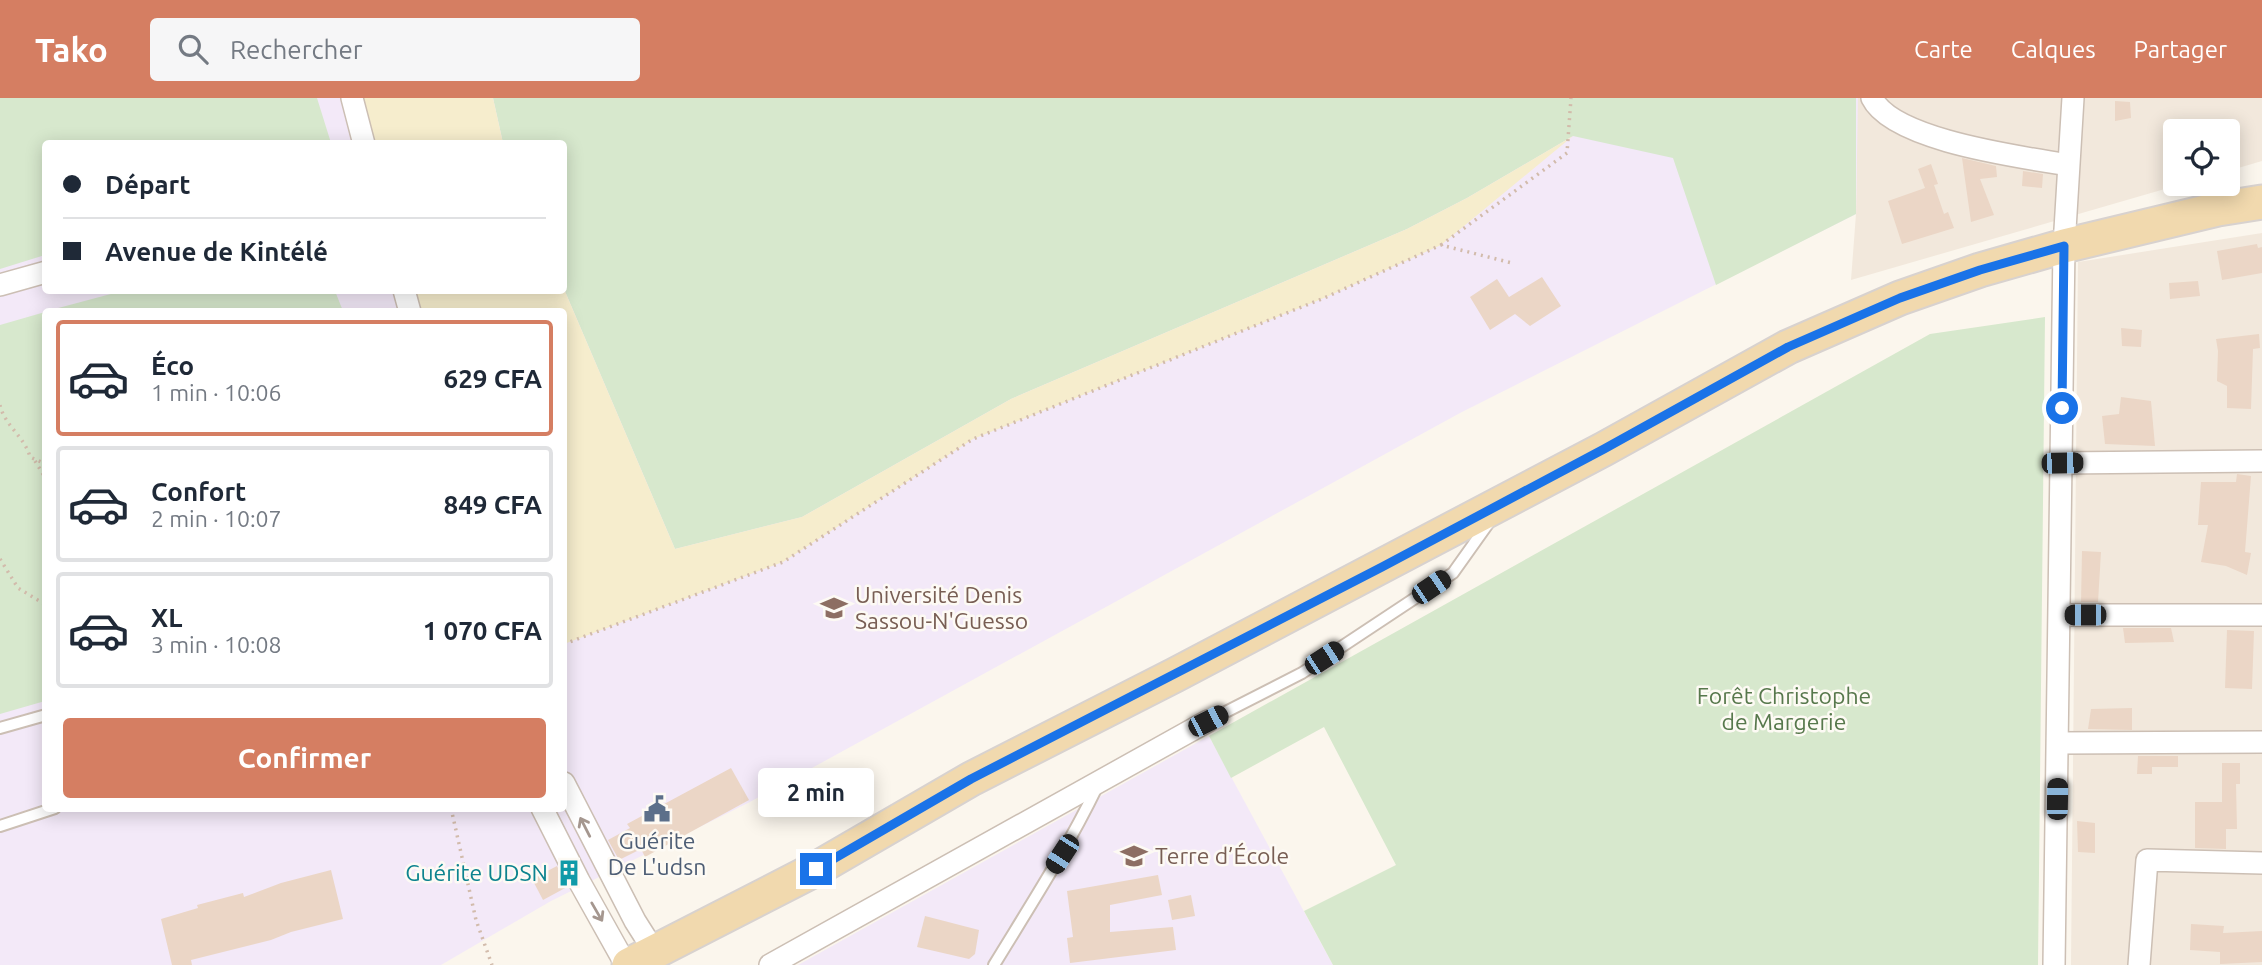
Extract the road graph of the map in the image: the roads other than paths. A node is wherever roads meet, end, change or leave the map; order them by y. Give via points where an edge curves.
1 (352, 98) edge
2 (1872, 98) edge
3 (2073, 98) edge
4 (364, 140) edge
5 (2068, 165) junction
6 (2262, 202) edge
7 (2064, 246) junction
8 (42, 273) edge
9 (0, 285) edge
10 (2262, 461) edge
11 (2062, 463) junction
12 (1504, 502) junction
13 (2060, 615) junction
14 (2262, 615) edge
15 (42, 716) edge
16 (1208, 721) joint
17 (0, 728) edge
18 (2262, 741) edge
19 (2058, 743) junction
20 (1100, 781) junction
21 (567, 790) edge
22 (43, 812) edge
23 (544, 812) edge
24 (0, 826) edge
25 (2262, 863) edge
26 (640, 948) edge
27 (610, 965) edge
28 (770, 965) edge
29 (994, 965) edge
30 (2054, 965) edge
31 (2139, 965) edge

1 - 4 street
2 - 5 street via 1876,107 1914,131
3 - 5 street
5 - 7 street
6 - 7 main road
7 - 11 street
7 - 12 main road via 1900,298 1810,337
8 - 9 street
10 - 11 street
11 - 13 street
12 - 16 lane via 1453,572 1302,673
12 - 26 main road via 971,779 816,869
13 - 14 street
13 - 19 street
15 - 17 lane
16 - 20 street
18 - 19 street
19 - 30 street
20 - 28 street
20 - 29 lane via 1072,839
26 -> 21 street
22 - 24 lane
23 -> 26 street via 579,881
25 - 31 street via 2147,860
26 - 27 street

